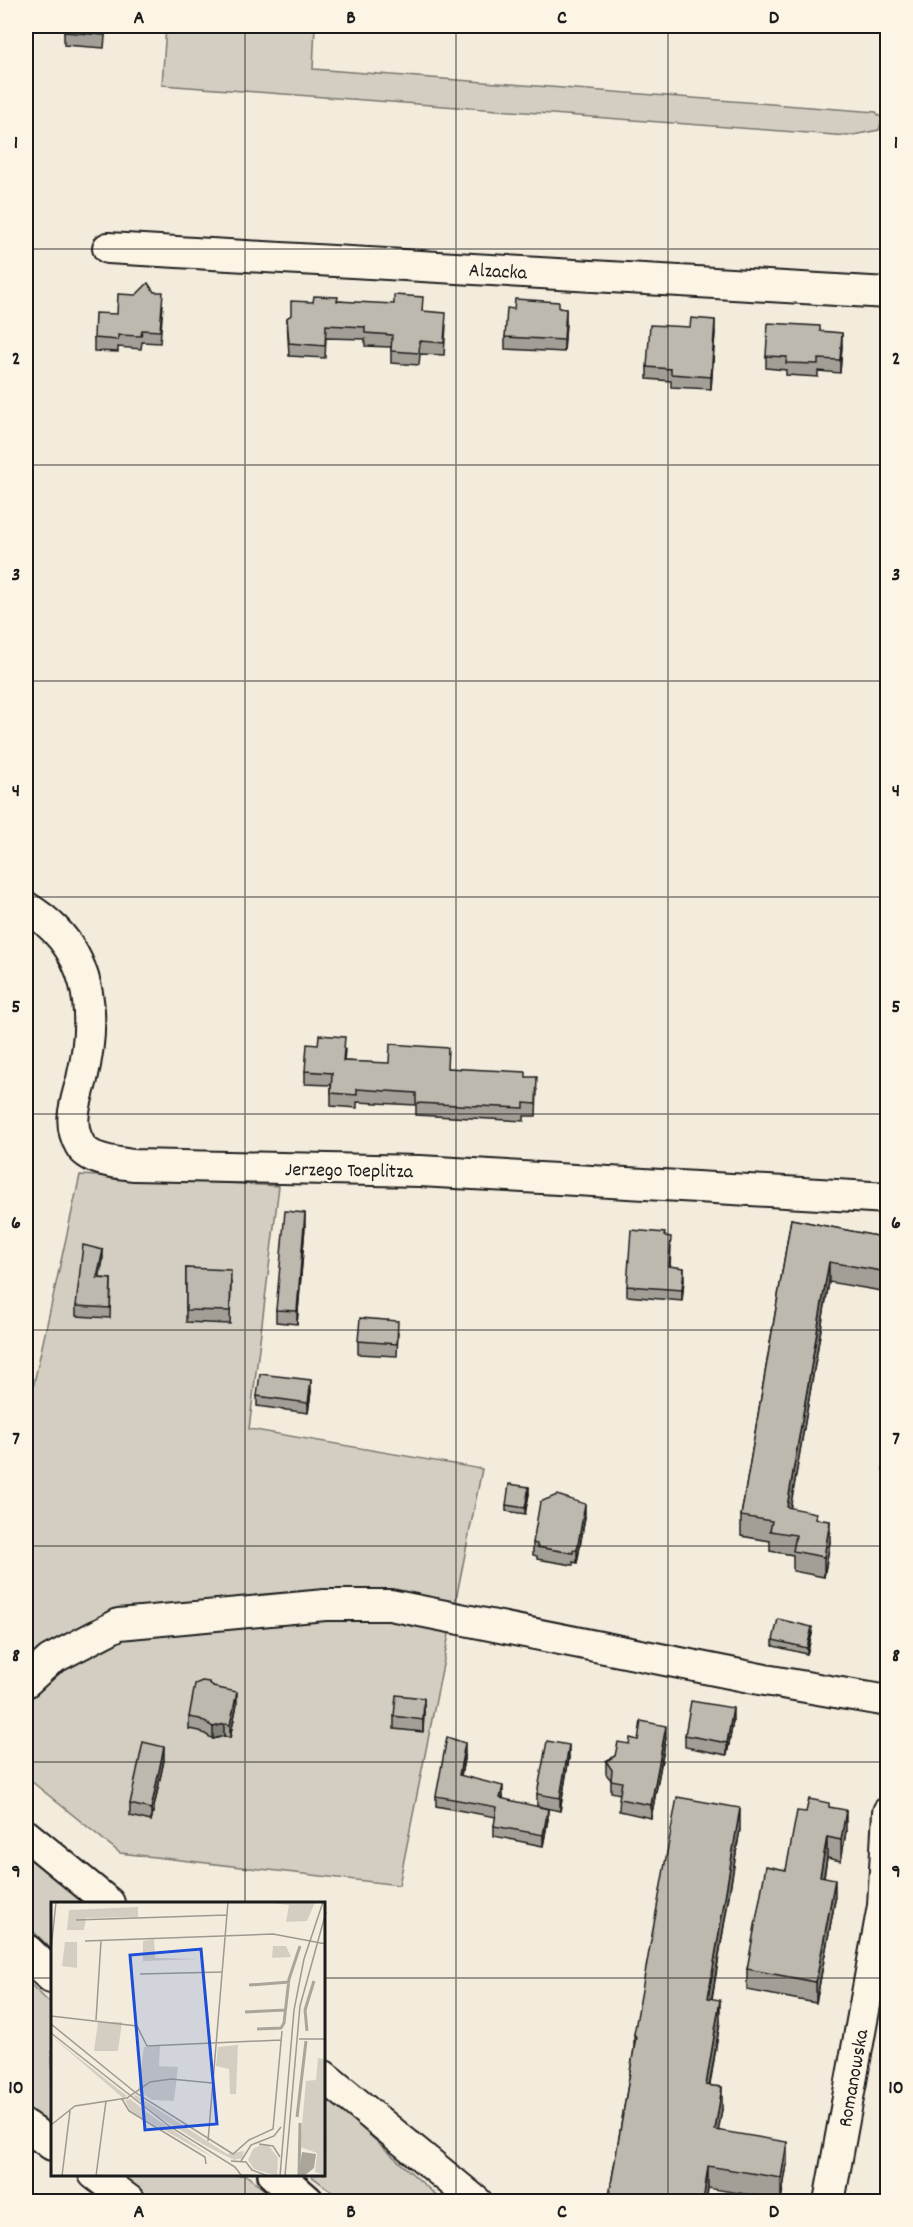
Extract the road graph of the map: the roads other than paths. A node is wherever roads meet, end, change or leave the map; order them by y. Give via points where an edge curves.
1 (108, 248) dead end
2 (888, 293) edge
3 (26, 907) edge
4 (888, 1198) edge
5 (26, 1682) edge
6 (888, 1701) edge
7 (888, 1812) edge
8 (26, 1835) edge
9 (108, 1902) edge
10 (26, 1951) edge
11 (51, 1975) edge
12 (326, 2078) edge
13 (26, 2126) edge
14 (51, 2144) edge
15 (95, 2176) edge
16 (276, 2176) edge
17 (131, 2202) edge
18 (307, 2202) edge
19 (477, 2202) edge
20 (829, 2202) edge

1 - 2 street, Alzacka
3 - 4 street, Jerzego Toeplitza via 67,946 86,985 90,1039 72,1119 81,1147 92,1156 134,1165 420,1171
5 - 6 street via 50,1660 118,1624 325,1605 390,1605
7 - 20 street, Romanowska via 883,1906
8 - 9 street
10 - 11 main road
12 - 19 street
13 - 14 street
15 - 17 street
16 - 18 main road

